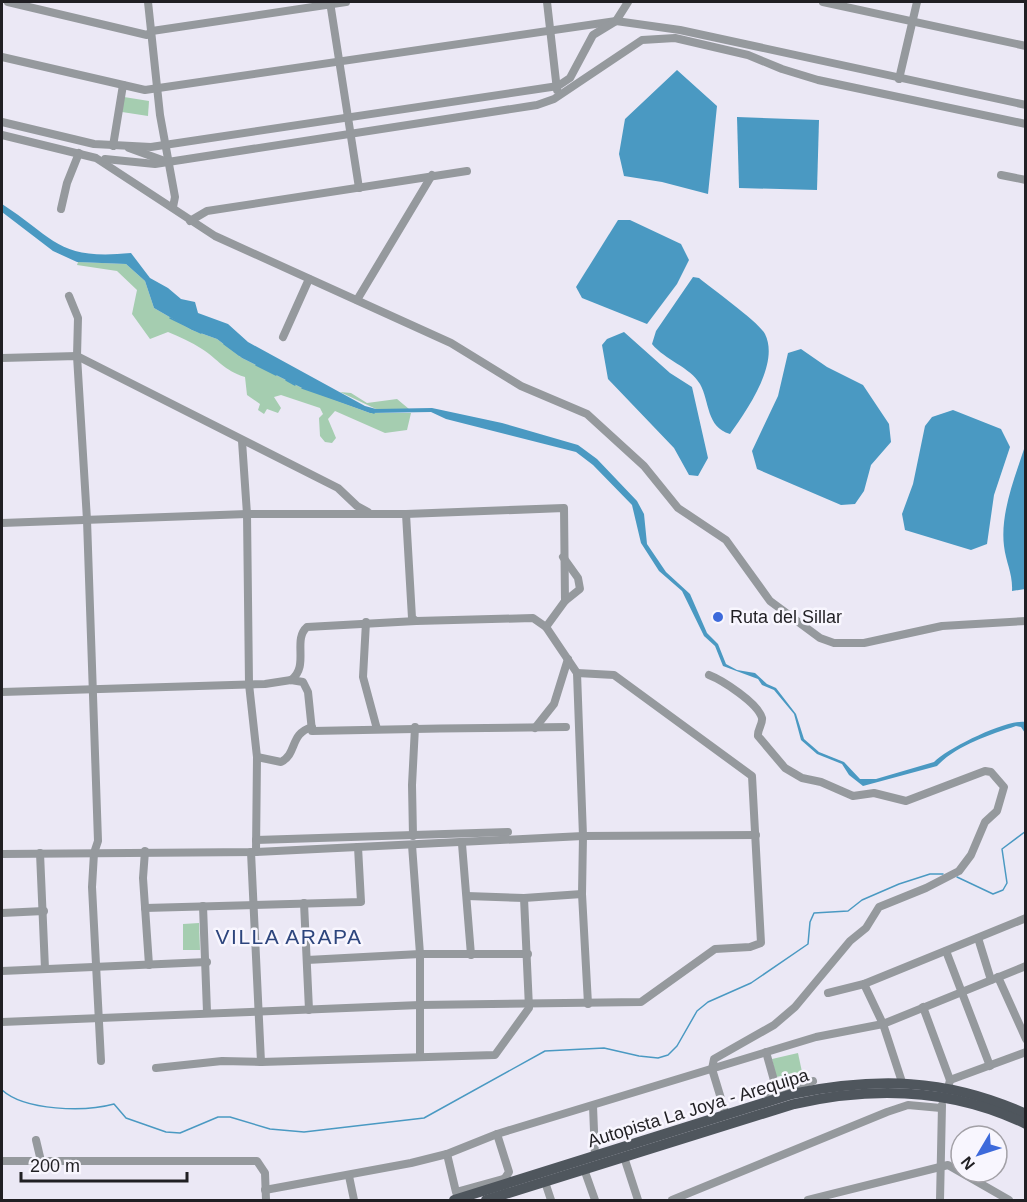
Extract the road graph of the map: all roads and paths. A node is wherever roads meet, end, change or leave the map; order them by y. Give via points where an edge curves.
1 (8, 2) edge
2 (148, 2) edge
3 (346, 2) edge
4 (547, 2) edge
5 (628, 2) edge
6 (823, 2) edge
7 (917, 2) edge
8 (330, 3) edge
9 (616, 21) junction
10 (912, 22) junction
11 (552, 28) junction
12 (152, 32) junction
13 (1026, 46) edge
14 (2, 57) edge
15 (339, 62) junction
16 (899, 79) junction
17 (123, 85) junction
18 (558, 86) junction
19 (158, 87) junction
20 (554, 99) junction
21 (1026, 105) edge
22 (348, 118) junction
23 (2, 122) edge
24 (1026, 124) edge
25 (350, 132) junction
26 (2, 135) edge
27 (164, 145) junction
28 (113, 146) junction
29 (125, 147) junction
30 (79, 153) junction
31 (96, 158) junction
32 (168, 161) junction
33 (467, 171) dead end
34 (432, 175) junction
35 (1000, 175) dead end
36 (1026, 180) edge
37 (359, 188) junction
38 (172, 207) junction
39 (61, 209) dead end
40 (190, 221) junction
41 (309, 279) junction
42 (69, 296) dead end
43 (357, 300) junction
44 (283, 337) dead end
45 (77, 356) junction
46 (2, 358) edge
47 (242, 441) junction
48 (247, 514) junction
49 (371, 514) junction
50 (406, 514) junction
51 (87, 520) junction
52 (2, 523) edge
53 (563, 557) junction
54 (565, 601) junction
55 (416, 621) junction
56 (1026, 621) edge
57 (366, 622) junction
58 (546, 627) junction
59 (568, 658) junction
60 (577, 673) junction
61 (709, 675) dead end
62 (291, 680) junction
63 (249, 684) junction
64 (91, 690) junction
65 (2, 693) edge
66 (312, 727) junction
67 (566, 727) dead end
68 (415, 728) junction
69 (535, 728) junction
70 (377, 729) junction
71 (257, 758) junction
72 (508, 832) dead end
73 (756, 835) junction
74 (583, 836) junction
75 (256, 840) junction
76 (413, 841) junction
77 (462, 844) junction
78 (358, 847) junction
79 (145, 851) junction
80 (254, 852) junction
81 (40, 853) junction
82 (94, 853) junction
83 (2, 854) edge
84 (582, 894) junction
85 (467, 896) junction
86 (524, 898) junction
87 (304, 903) junction
88 (253, 905) junction
89 (203, 906) junction
90 (145, 908) junction
91 (44, 911) junction
92 (2, 913) edge
93 (1026, 918) edge
94 (978, 938) junction
95 (946, 951) junction
96 (420, 954) junction
97 (528, 954) junction
98 (471, 955) junction
99 (307, 960) junction
100 (207, 962) junction
101 (149, 965) junction
102 (98, 966) junction
103 (1026, 966) edge
104 (45, 969) junction
105 (2, 971) edge
106 (995, 979) junction
107 (864, 984) junction
108 (961, 992) junction
109 (828, 993) dead end
110 (588, 1004) junction
111 (420, 1005) junction
112 (529, 1005) junction
113 (923, 1007) junction
114 (309, 1010) junction
115 (257, 1011) junction
116 (207, 1012) junction
117 (97, 1018) junction
118 (2, 1022) edge
119 (883, 1024) junction
120 (1026, 1039) edge
121 (766, 1052) junction
122 (1026, 1052) edge
123 (420, 1056) junction
124 (101, 1061) dead end
125 (261, 1062) junction
126 (990, 1066) junction
127 (156, 1068) dead end
128 (712, 1069) junction
129 (813, 1081) dead end
130 (902, 1082) junction
131 (948, 1088) junction
132 (593, 1106) junction
133 (941, 1108) junction
134 (1026, 1114) edge
135 (726, 1115) junction
136 (1026, 1124) edge
137 (497, 1134) junction
138 (36, 1140) dead end
139 (447, 1154) junction
140 (595, 1156) junction
141 (624, 1157) junction
142 (2, 1161) edge
143 (40, 1161) junction
144 (941, 1165) junction
145 (584, 1169) junction
146 (349, 1176) junction
147 (545, 1182) junction
148 (265, 1190) junction
149 (505, 1190) edge
150 (832, 1198) edge
151 (266, 1200) edge
152 (354, 1200) edge
153 (454, 1200) edge
154 (486, 1200) edge
155 (551, 1200) edge
156 (595, 1200) edge
157 (638, 1200) edge
158 (672, 1200) edge
159 (808, 1200) edge
160 (940, 1200) edge
161 (1010, 1200) edge

1 - 12 street
2 - 12 street
3 - 8 street
4 - 11 street
5 - 9 street
6 - 10 street
7 - 10 street
8 - 12 street
8 - 15 street
9 - 11 street
9 - 16 street via 680,30
9 - 18 street via 593,35 570,78
10 - 13 street
10 - 16 street
11 - 15 street
11 - 18 street
12 - 19 street
14 - 17 street
15 - 19 street
15 - 22 street
16 - 21 street
17 - 19 street via 145,90
17 - 28 street
18 - 20 street
18 - 22 street
19 - 27 street
20 - 24 street via 642,40 675,38 748,55 818,80
20 - 25 street via 537,105
22 - 25 street
22 - 27 street
23 - 28 street
25 - 32 street
25 - 37 street
26 - 30 street
27 - 29 street
27 - 32 street
28 - 29 street
29 - 32 street
30 - 31 street
30 - 39 street
31 - 32 street via 146,165
31 - 38 street
32 - 38 street via 175,197
33 - 34 street
34 - 37 street
34 - 43 street
35 - 36 street
37 - 40 street via 207,211
38 - 40 street
40 - 41 street via 244,251
41 - 43 street
41 - 44 street
42 - 45 street via 78,318
43 - 56 street via 451,343 521,386 587,414 644,466 678,508 726,540 770,601 827,641 864,643 942,626
45 - 46 street
45 - 47 street
45 - 51 street
47 - 48 street
47 - 49 street via 338,488
48 - 49 street
48 - 51 street
48 - 63 street
49 - 50 street
50 - 53 street via 564,508
50 - 55 street via 411,611
51 - 52 street
51 - 64 street
53 - 54 street
53 - 54 street via 580,584 580,589
54 - 58 street
55 - 57 street
55 - 58 street via 533,618
57 - 62 street via 307,627 302,634 300,671
57 - 70 street via 363,676
58 - 59 street
59 - 60 street
59 - 69 street via 554,704
60 - 73 street via 614,675 752,776
60 - 74 street
61 - 128 street via 729,685 759,712 762,721 758,736 785,768 802,778 848,795 874,793 906,801 978,772 991,772 1004,787 997,811 985,822 971,855 959,871 879,907 866,928 850,941 795,1007 774,1025 719,1054
62 - 63 street
62 - 66 street via 306,686
63 - 64 street
63 - 71 street
64 - 65 street
64 - 82 street via 98,841
66 - 70 street via 312,731
66 - 71 street via 297,736 289,756 281,762
67 - 69 street
68 - 69 street
68 - 70 street
68 - 76 street
71 - 75 street
72 - 76 street
73 - 74 street
73 - 110 street via 761,943 750,948 715,949 641,1002
74 - 77 street
74 - 84 street
75 - 76 street
75 - 80 street
76 - 77 street
76 - 78 street
76 - 96 street
77 - 85 street
78 - 80 street
78 - 87 street via 361,902
79 - 80 street
79 - 82 street
79 - 90 street
80 - 88 street
81 - 82 street
81 - 83 street
81 - 91 street
82 - 102 street via 92,887
84 - 86 street
84 - 110 street
85 - 86 street
85 - 98 street
86 - 97 street
87 - 88 street
87 - 99 street
88 - 89 street
88 - 115 street
89 - 90 street
89 - 100 street
90 - 101 street
91 - 92 street
91 - 104 street
93 - 94 street
94 - 95 street
94 - 106 street
95 - 107 street
95 - 108 street
96 - 98 street
96 - 99 street
96 - 111 street
97 - 98 street
97 - 112 street
99 - 114 street
100 - 101 street
100 - 116 street
101 - 102 street
102 - 104 street
102 - 117 street
103 - 106 street
104 - 105 street
106 - 108 street
106 - 120 street
107 - 109 street
107 - 119 street
108 - 113 street
108 - 126 street
110 - 112 street
111 - 112 street
111 - 114 street
111 - 123 street
112 - 123 street via 495,1055
113 - 119 street
113 - 131 street
114 - 115 street
115 - 116 street
115 - 125 street
116 - 117 street
117 - 118 street
117 - 124 street
119 - 121 street
119 - 130 street
121 - 128 street
121 - 129 street via 772,1092
122 - 126 street
123 - 125 street
125 - 127 street via 222,1061
126 - 131 street
128 - 132 street
128 - 135 street
130 - 131 main road, Autopista La Joya - Arequipa
130 - 135 main road, Autopista La Joya - Arequipa via 846,1084 808,1091
131 - 133 street
131 - 134 main road, Autopista La Joya - Arequipa
131 - 136 main road, Autopista La Joya - Arequipa
131 - 141 main road, Autopista La Joya - Arequipa via 828,1096
132 - 137 street
132 - 140 street
133 - 144 street
133 - 158 street via 908,1105 887,1112
135 - 140 main road, Autopista La Joya - Arequipa
137 - 139 street
137 - 149 street via 509,1172
138 - 143 street
139 - 146 street
139 - 149 street via 456,1192
140 - 149 main road, Autopista La Joya - Arequipa
141 - 145 main road, Autopista La Joya - Arequipa
141 - 157 street
142 - 143 street
143 - 148 street via 257,1161 265,1173
144 - 150 street
144 - 160 street
144 - 161 street via 948,1165
145 - 147 main road, Autopista La Joya - Arequipa
145 - 156 street
146 - 148 street
146 - 152 street
147 - 149 main road, Autopista La Joya - Arequipa
147 - 155 street
148 - 151 street
149 - 153 main road, Autopista La Joya - Arequipa
149 - 154 main road, Autopista La Joya - Arequipa
150 - 159 street

